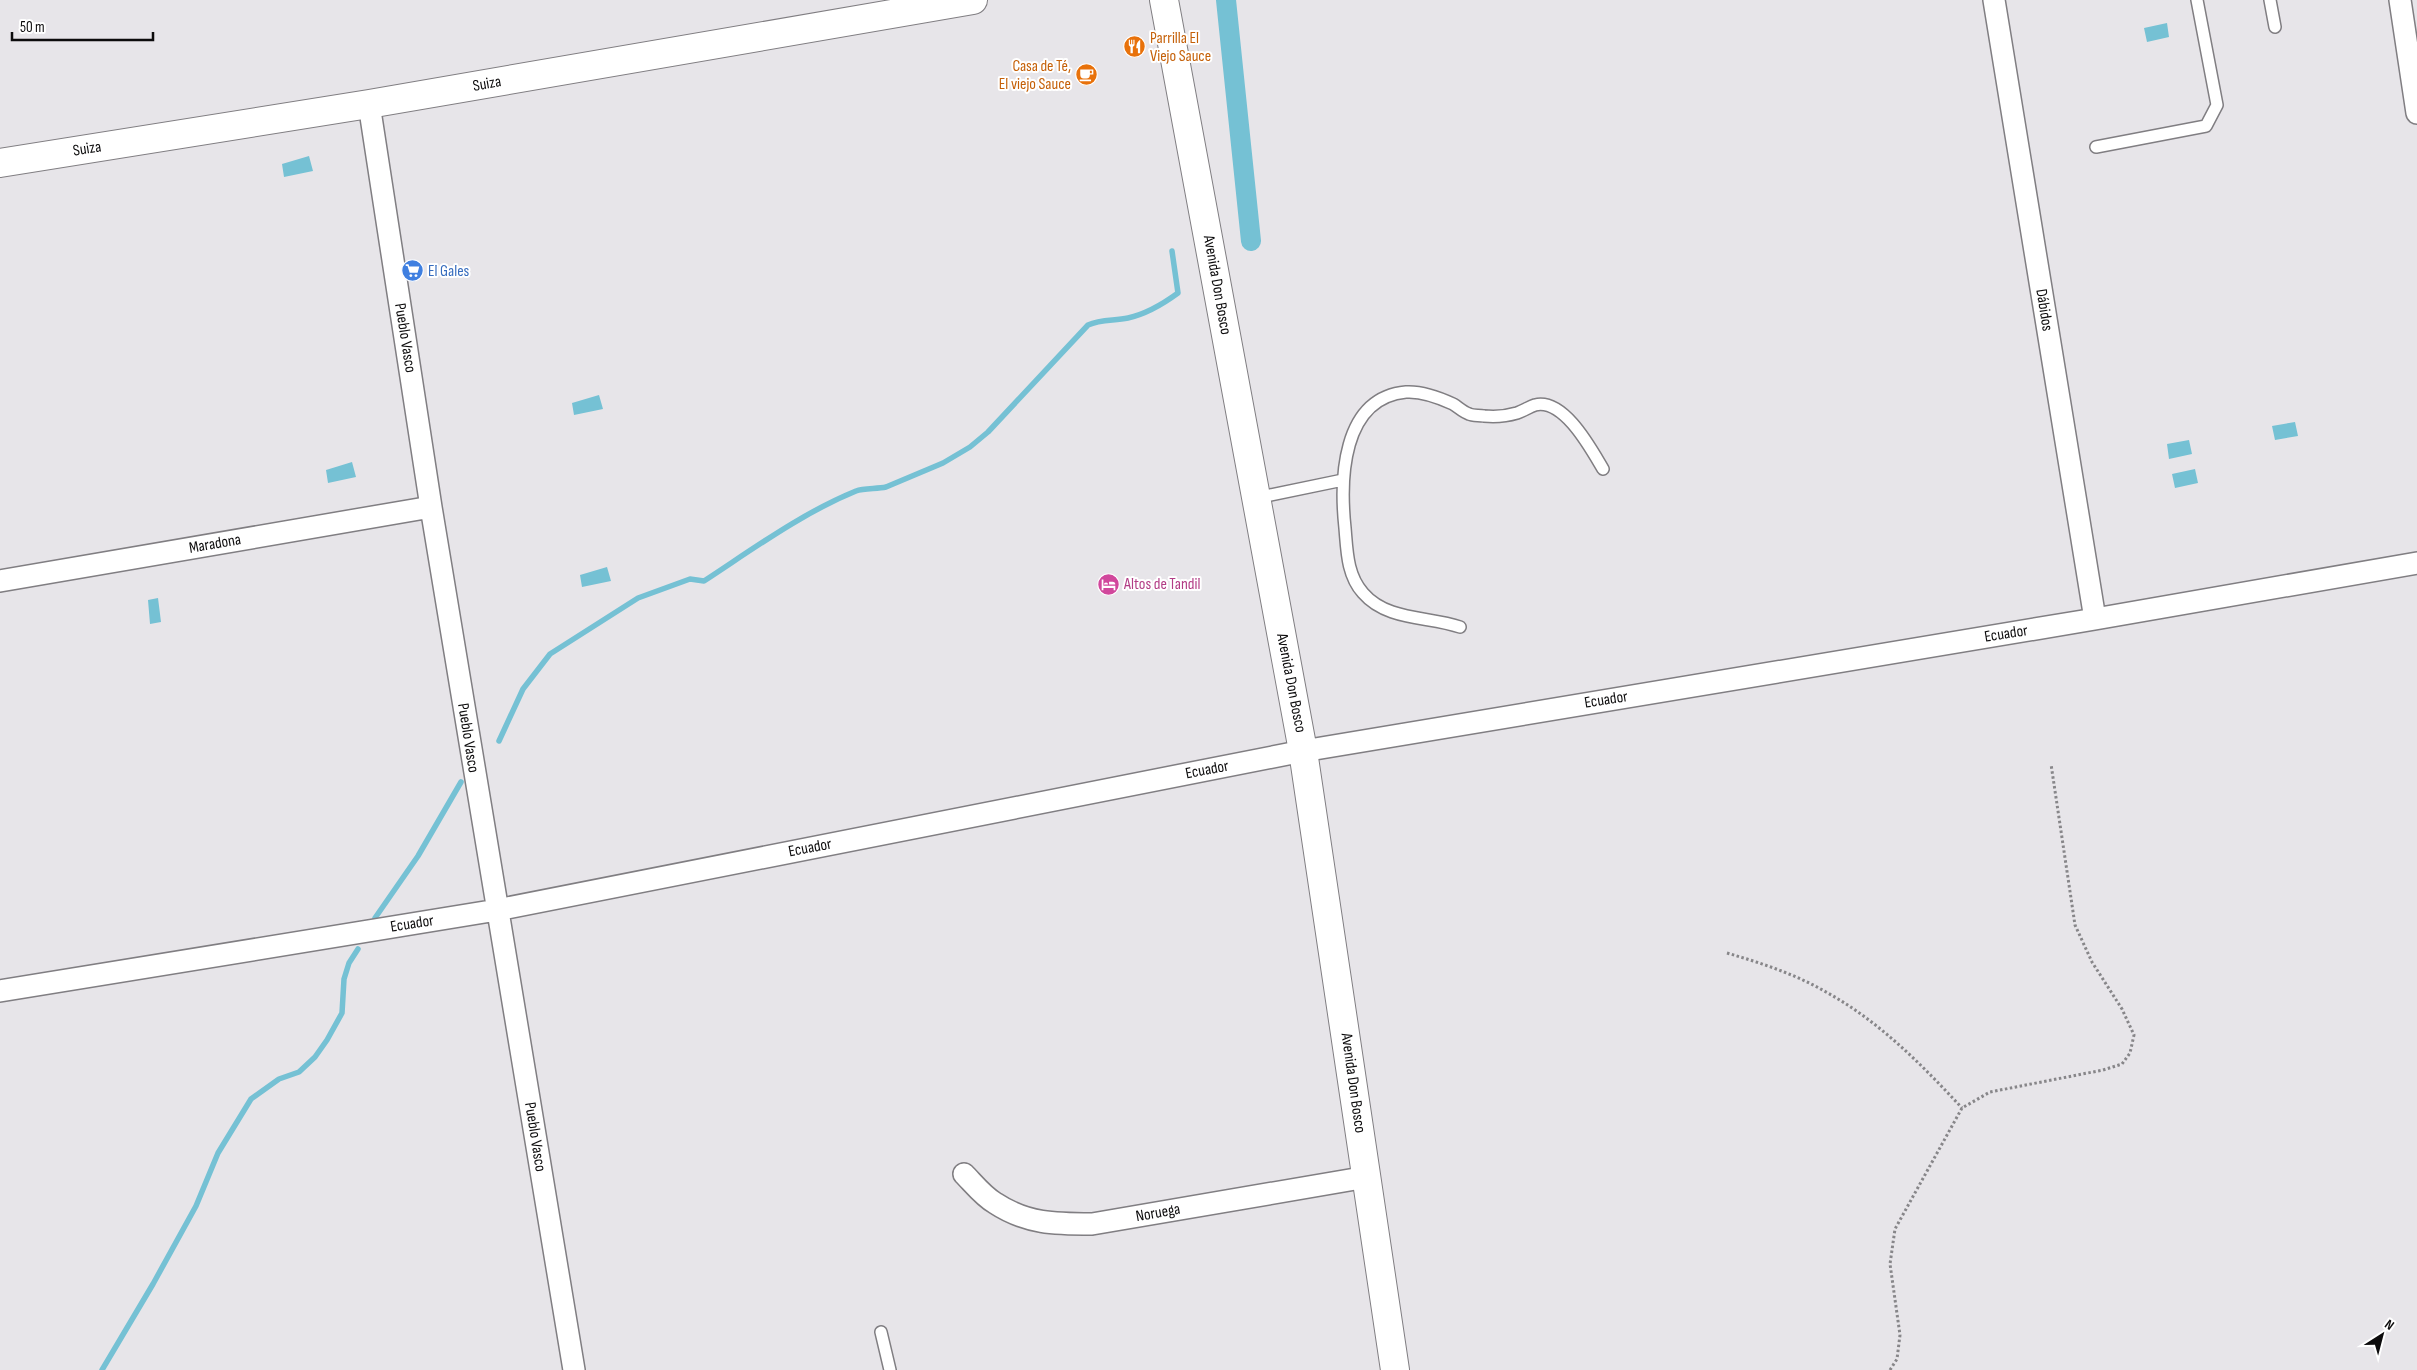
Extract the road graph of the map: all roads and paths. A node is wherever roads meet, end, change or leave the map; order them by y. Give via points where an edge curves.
1 (972, 0) edge
2 (1164, 0) edge
3 (1994, 0) edge
4 (2197, 0) edge
5 (2270, 0) edge
6 (2400, 0) edge
7 (2275, 27) dead end
8 (369, 104) junction
9 (2417, 114) edge
10 (2096, 147) dead end
11 (0, 163) edge
12 (1603, 469) dead end
13 (1343, 480) junction
14 (1256, 498) junction
15 (430, 507) junction
16 (2417, 562) edge
17 (0, 580) edge
18 (2095, 619) junction
19 (1460, 627) dead end
20 (1303, 751) junction
21 (2051, 764) dead end
22 (497, 910) junction
23 (1727, 953) dead end
24 (0, 991) edge
25 (1962, 1108) junction
26 (964, 1174) dead end
27 (1366, 1177) junction
28 (880, 1332) dead end
29 (574, 1370) edge
30 (890, 1370) edge
31 (1395, 1370) edge
32 (1890, 1370) edge

1 - 8 main road, Suiza
2 - 14 main road, Avenida Don Bosco
3 - 18 street, Dábidos
4 - 10 lane via 2217,105 2206,126
5 - 7 lane
6 - 9 street
8 - 11 main road, Suiza
8 - 15 street, Pueblo Vasco
12 - 13 lane via 1570,419 1553,408 1537,405 1517,413 1474,415 1428,394 1405,392 1384,398 1369,409 1355,427 1343,466
13 - 14 lane
13 - 19 lane via 1347,551 1352,577 1363,593 1381,608
14 - 20 main road, Avenida Don Bosco
15 - 17 street, Maradona
15 - 22 street, Pueblo Vasco
16 - 18 street, Ecuador
18 - 20 street, Ecuador
20 - 22 street, Ecuador
20 - 27 main road, Avenida Don Bosco
21 - 25 path via 2075,925 2092,962 2122,1008 2134,1035 2130,1053 2122,1064 1990,1092
22 - 24 street, Ecuador
22 - 29 street, Pueblo Vasco
23 - 25 path via 1772,966 1827,992 1886,1033
25 - 32 path via 1896,1230 1890,1264 1900,1335 1897,1360
26 - 27 street, Noruega via 994,1203 1029,1220 1056,1224 1092,1224
27 - 31 main road, Avenida Don Bosco
28 - 30 lane

